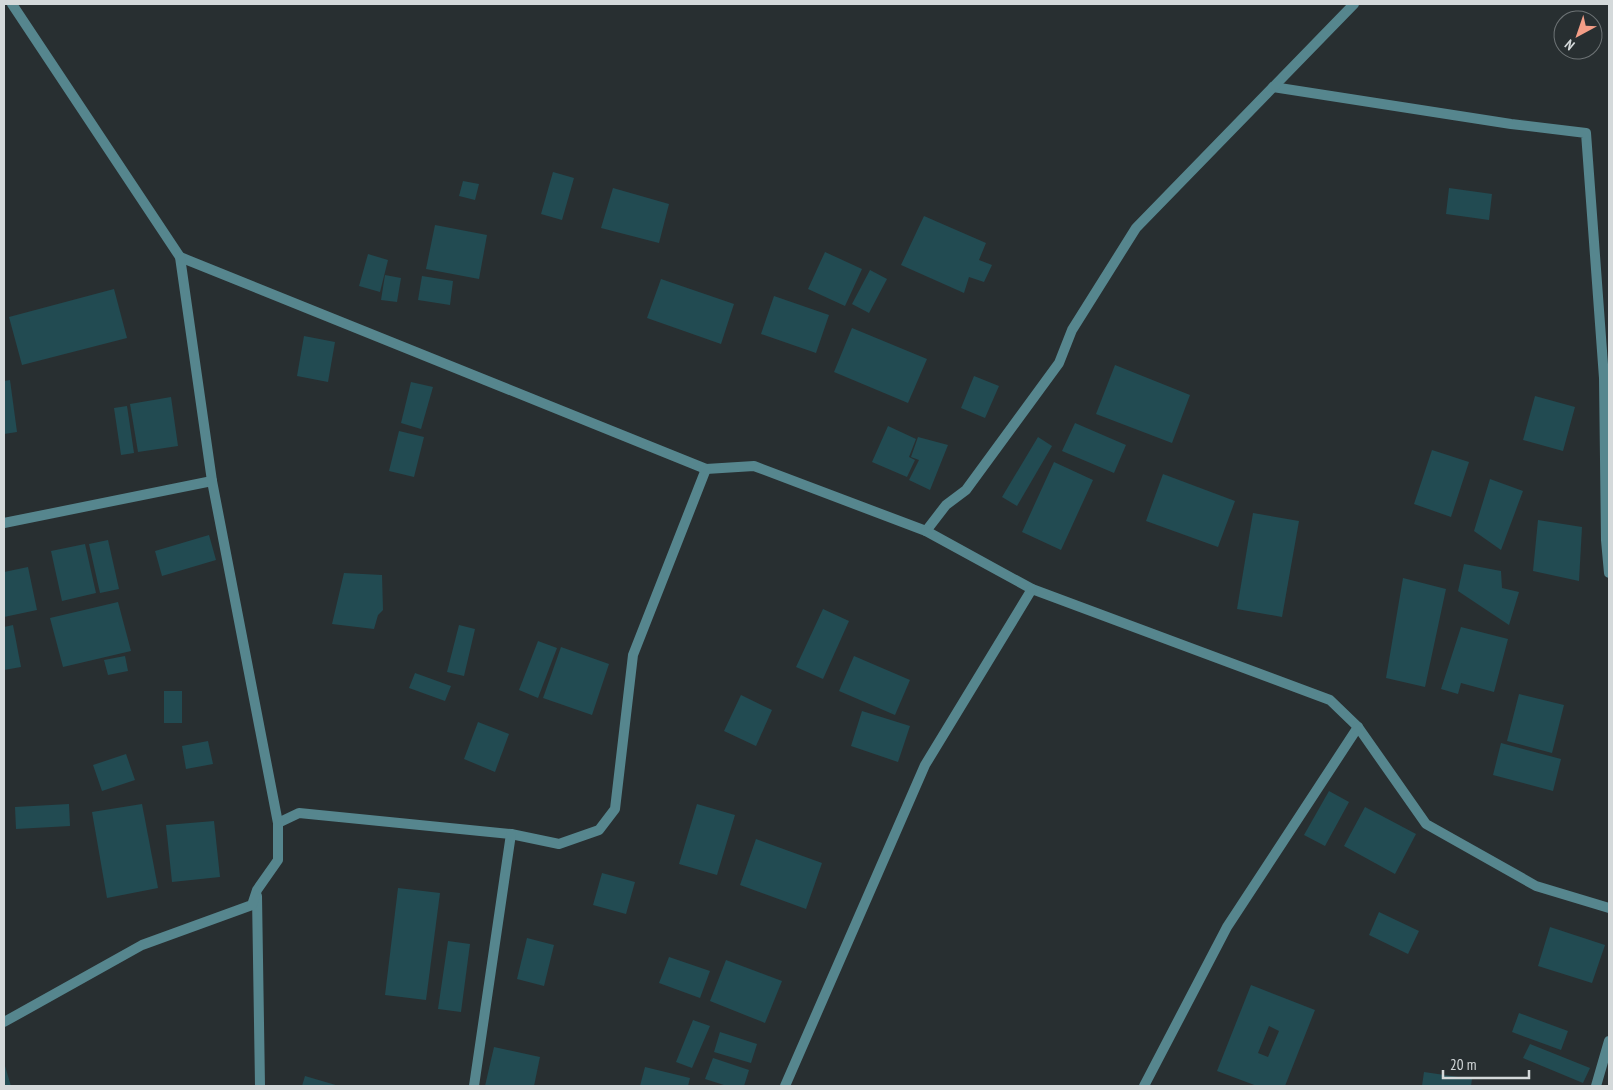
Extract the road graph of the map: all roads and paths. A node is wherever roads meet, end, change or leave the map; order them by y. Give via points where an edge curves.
1 (12, 4) edge
2 (1354, 4) edge
3 (1273, 88) junction
4 (180, 257) junction
5 (706, 469) junction
6 (212, 481) junction
7 (4, 523) edge
8 (926, 531) junction
9 (1609, 573) edge
10 (1032, 589) junction
11 (1358, 728) junction
12 (278, 823) junction
13 (511, 834) junction
14 (257, 890) junction
15 (1609, 908) edge
16 (4, 1022) edge
17 (1609, 1040) edge
18 (260, 1086) edge
19 (474, 1086) edge
20 (785, 1086) edge
21 (1144, 1086) edge
22 (1596, 1086) edge

1 - 4 street
2 - 3 street
3 - 8 street via 1136,228 1072,330 1059,363 966,490 946,505
3 - 9 street via 1586,133 1604,378
4 - 5 street
4 - 6 street
5 - 8 street via 754,466
5 - 13 street via 633,655 615,809 599,830 559,844
6 - 7 street
6 - 12 street
8 - 10 street
10 - 11 street via 1330,700
10 - 20 street via 925,765
11 - 15 street via 1426,824 1536,886
11 - 21 street via 1227,927
12 - 13 street via 299,813
12 - 14 street via 278,860
13 - 19 street
14 - 16 street via 252,904 142,945
14 - 18 street
17 - 22 street

